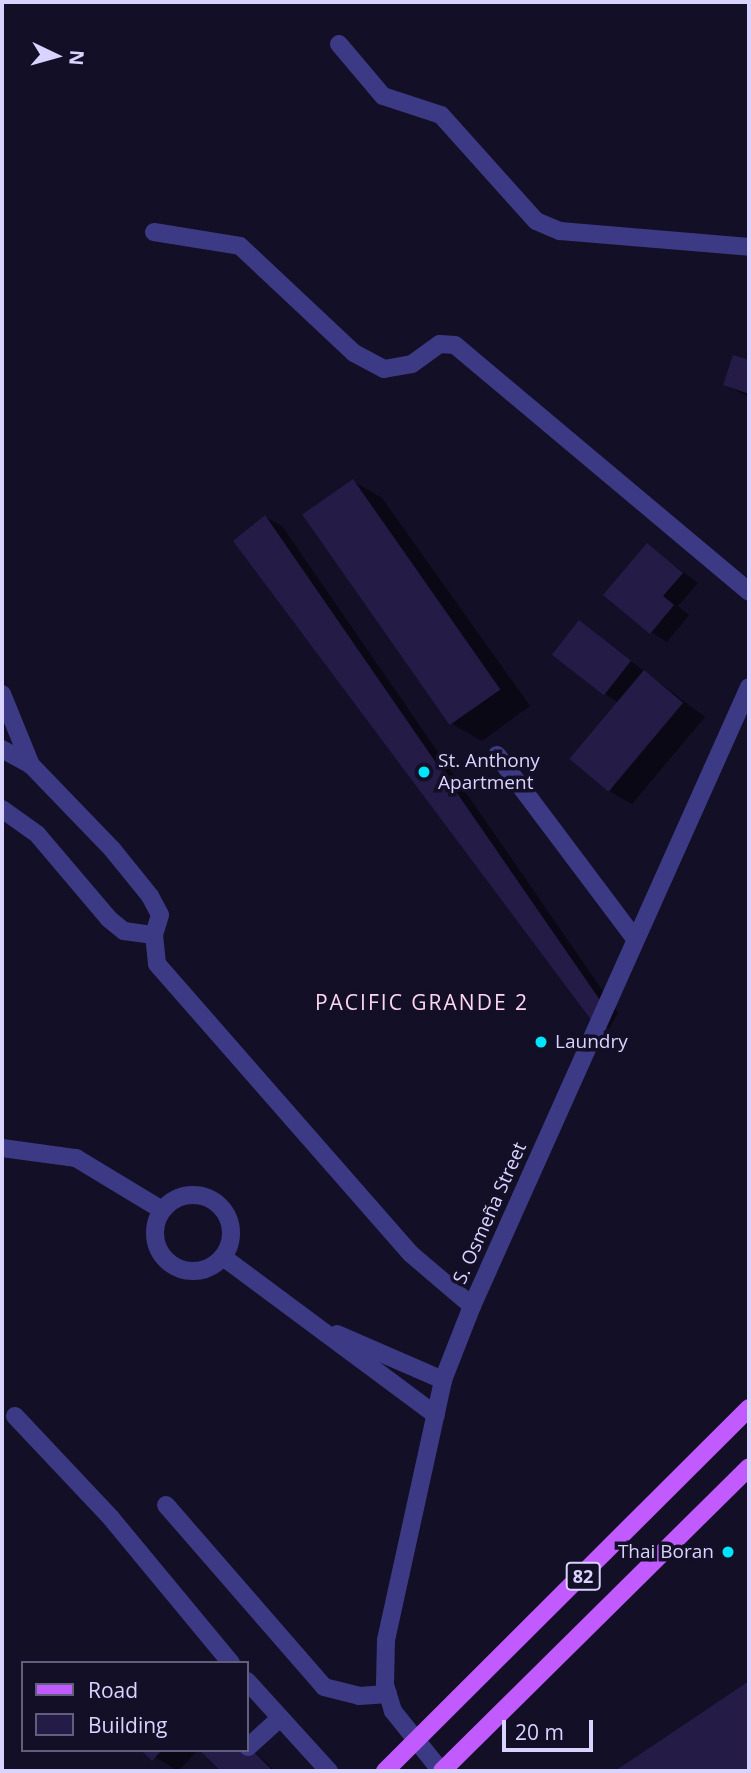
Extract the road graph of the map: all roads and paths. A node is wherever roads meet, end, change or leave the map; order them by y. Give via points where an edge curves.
1 (339, 44) dead end
2 (155, 232) dead end
3 (749, 247) edge
4 (749, 592) edge
5 (749, 687) edge
6 (2, 694) edge
7 (2, 749) edge
8 (497, 755) dead end
9 (31, 765) junction
10 (2, 809) edge
11 (154, 935) junction
12 (635, 939) junction
13 (2, 1148) edge
14 (162, 1210) junction
15 (223, 1256) junction
16 (472, 1306) junction
17 (309, 1322) junction
18 (443, 1380) junction
19 (749, 1408) edge
20 (436, 1415) junction
21 (15, 1416) dead end
22 (749, 1467) edge
23 (166, 1505) dead end
24 (229, 1661) edge
25 (248, 1682) edge
26 (388, 1694) junction
27 (279, 1719) junction
28 (416, 1742) junction
29 (248, 1747) edge
30 (329, 1771) edge
31 (386, 1771) edge
32 (442, 1771) edge

1 - 3 street via 383,96 441,116 536,221 560,231
2 - 4 street via 240,246 354,353 384,369 412,364 440,344 456,345
5 - 12 street, S. Osmeña Street
6 - 9 street
7 - 9 street
8 - 12 street
9 - 11 street via 150,896 160,915
10 - 11 street via 37,834 109,919 124,931
11 - 16 street via 157,964 411,1254
12 - 16 street, S. Osmeña Street
13 - 14 street via 76,1158
14 - 15 street via 182,1196 216,1203 229,1222 229,1247
14 - 15 street via 154,1235 157,1248 175,1268 201,1271
15 - 17 street
16 - 18 street, S. Osmeña Street
17 - 18 street
17 - 20 street
18 - 20 street, S. Osmeña Street
19 - 28 main road, 82
20 - 26 street, S. Osmeña Street via 386,1640
21 - 24 street via 111,1518
22 - 32 main road, 82
23 - 26 street via 324,1687 359,1696
25 - 27 street
26 - 28 street, S. Osmeña Street via 393,1711
27 - 29 street
27 - 30 street
28 - 31 main road, 82
28 - 32 street, S. Osmeña Street

